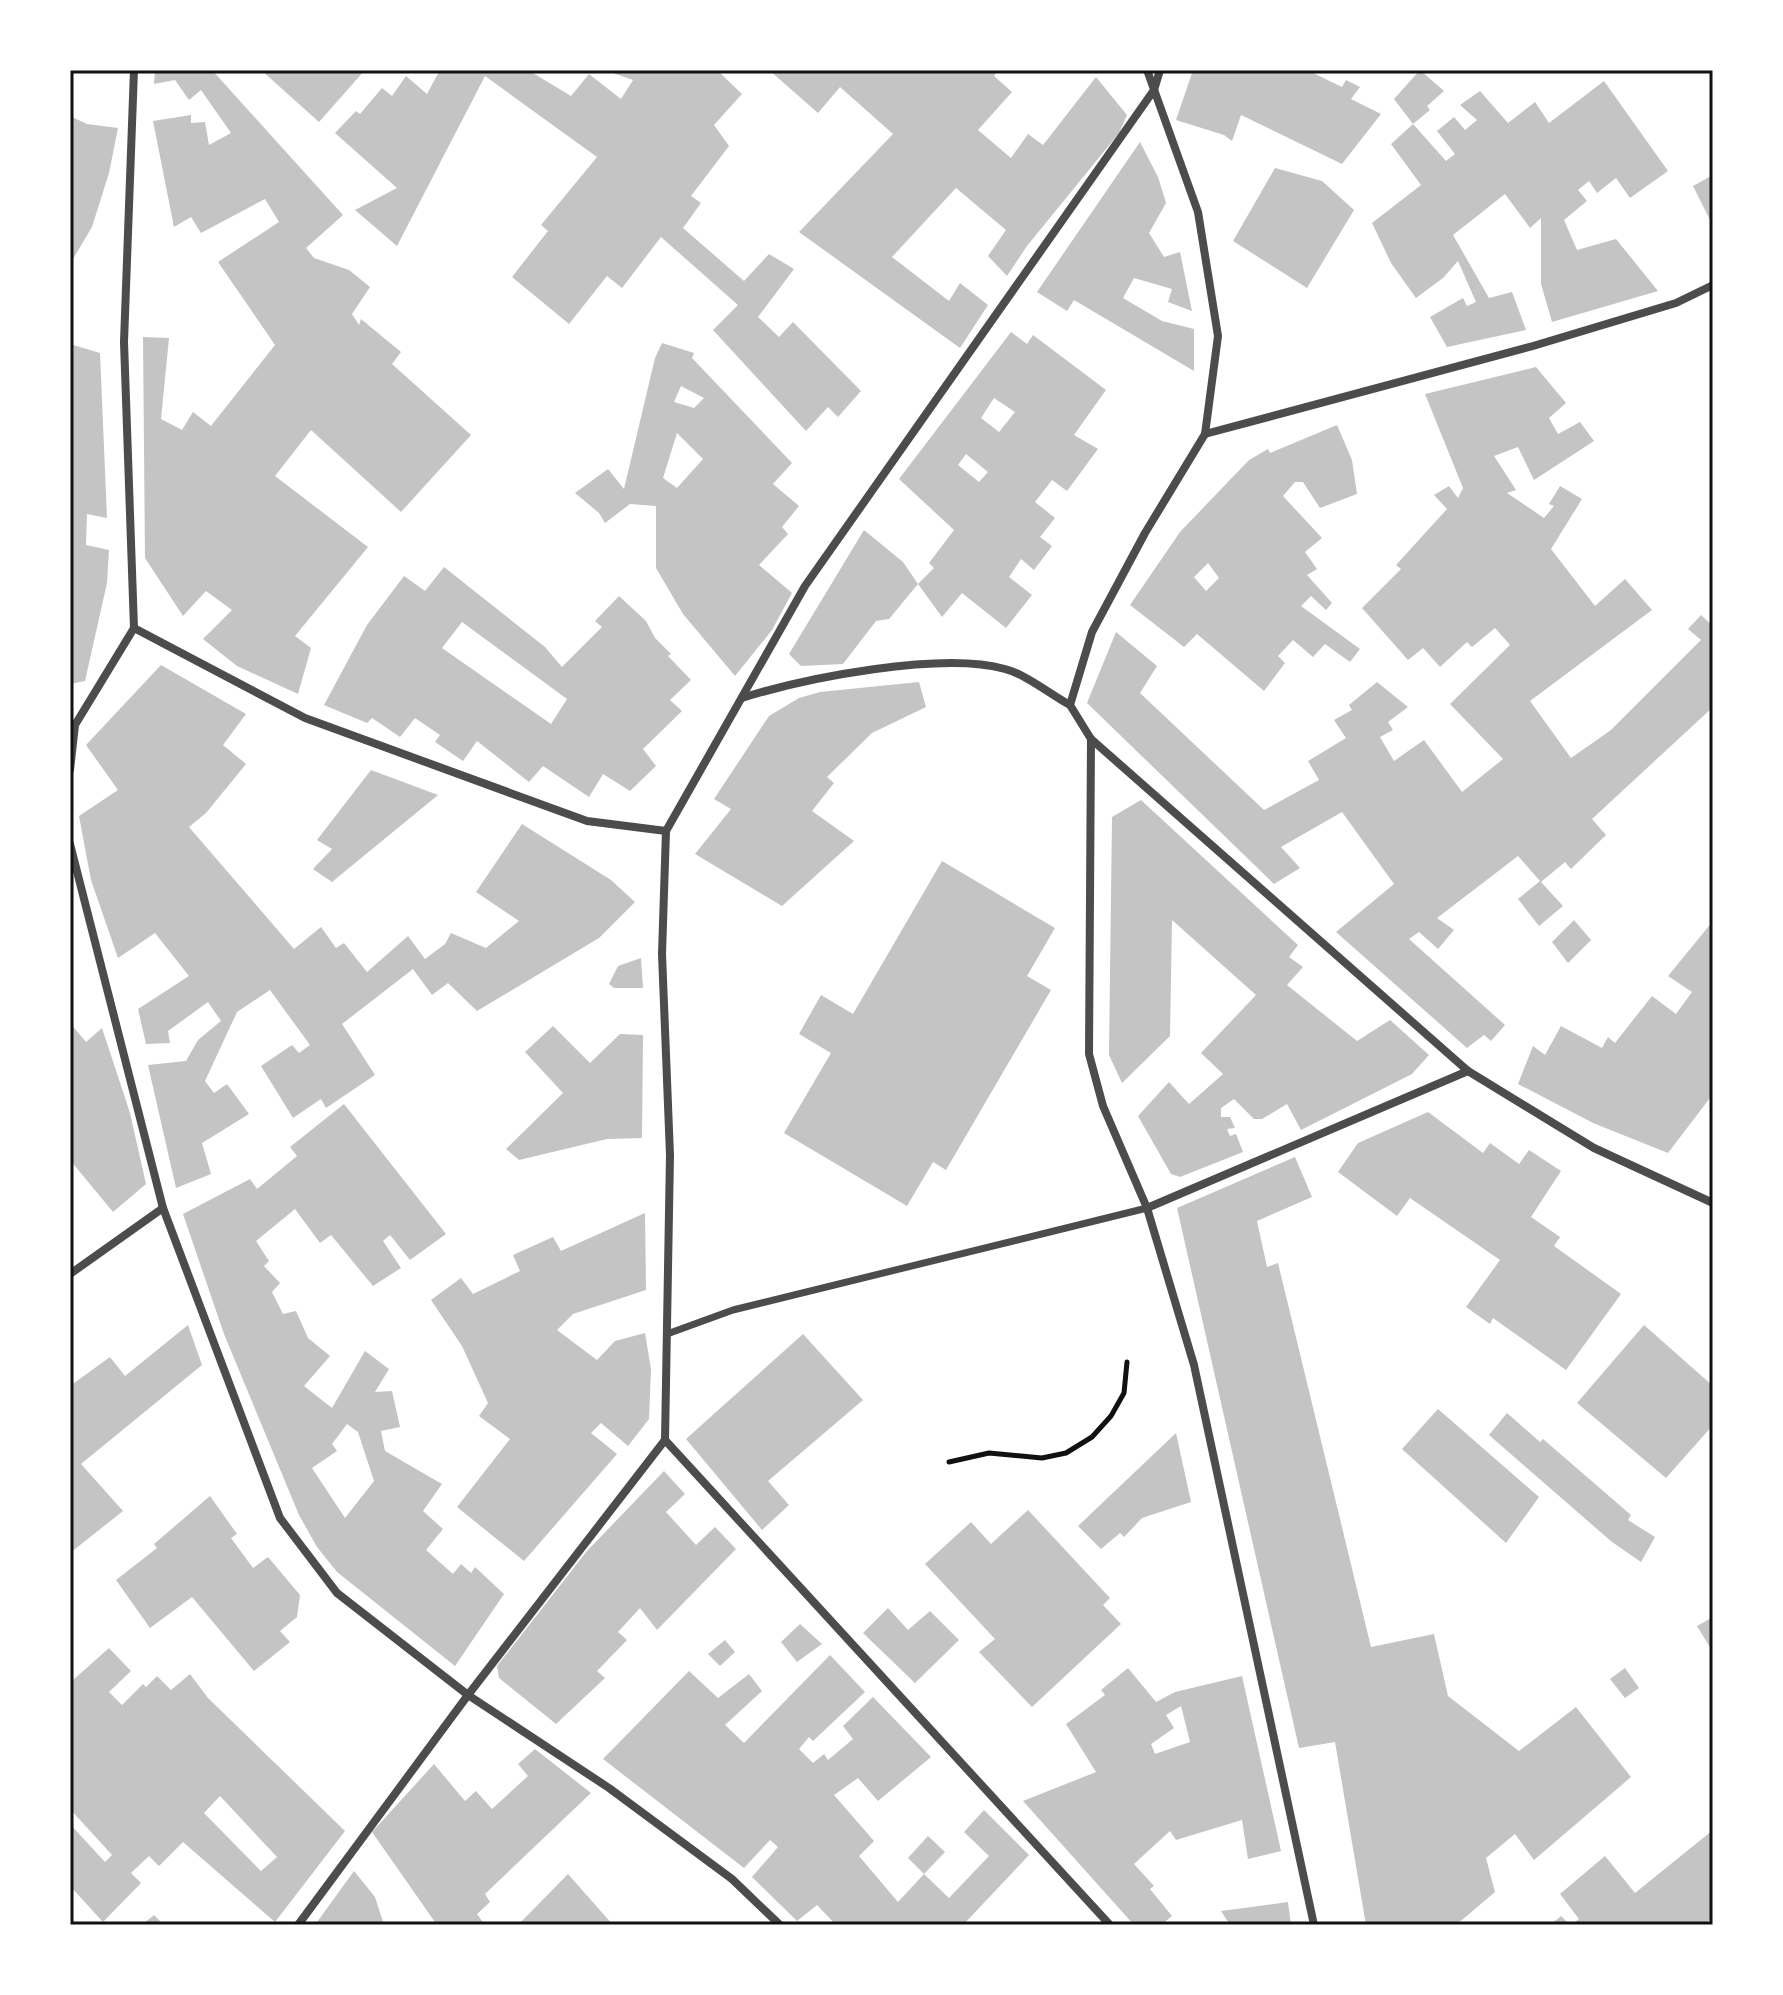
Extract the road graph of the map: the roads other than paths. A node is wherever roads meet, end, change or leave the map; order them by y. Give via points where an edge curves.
1 (134, 70) edge
2 (1147, 70) edge
3 (1160, 70) edge
4 (1154, 90) junction
5 (1713, 285) edge
6 (1205, 434) junction
7 (134, 628) junction
8 (741, 698) junction
9 (1070, 705) junction
10 (72, 725) edge
11 (1091, 739) junction
12 (70, 770) edge
13 (666, 831) junction
14 (70, 844) edge
15 (1468, 1071) junction
16 (1713, 1203) edge
17 (163, 1208) junction
18 (1147, 1208) junction
19 (70, 1274) edge
20 (667, 1334) junction
21 (665, 1440) junction
22 (468, 1695) junction
23 (298, 1925) edge
24 (780, 1925) edge
25 (1110, 1925) edge
26 (1314, 1925) edge

1 - 7 street via 124,342
2 - 4 street
3 - 4 street
4 - 6 street via 1198,212 1218,336
4 - 8 street via 805,586
5 - 6 street via 1676,303 1533,346
6 - 9 street via 1092,632
7 - 10 street
7 - 13 street via 305,718 587,821
8 - 9 street via 792,683 958,663 1007,669
8 - 13 street
9 - 11 street
10 - 12 street
11 - 15 street
11 - 18 street via 1089,1054 1103,1106
13 - 20 street via 662,954 670,1155
14 - 17 street
15 - 16 street via 1594,1148
15 - 18 street
17 - 19 street
17 - 22 street via 280,1518 337,1593
18 - 20 street via 733,1310
18 - 26 street via 1194,1365
20 - 21 street
21 - 22 street
21 - 25 street
22 - 23 street
22 - 24 street via 609,1788 732,1879

